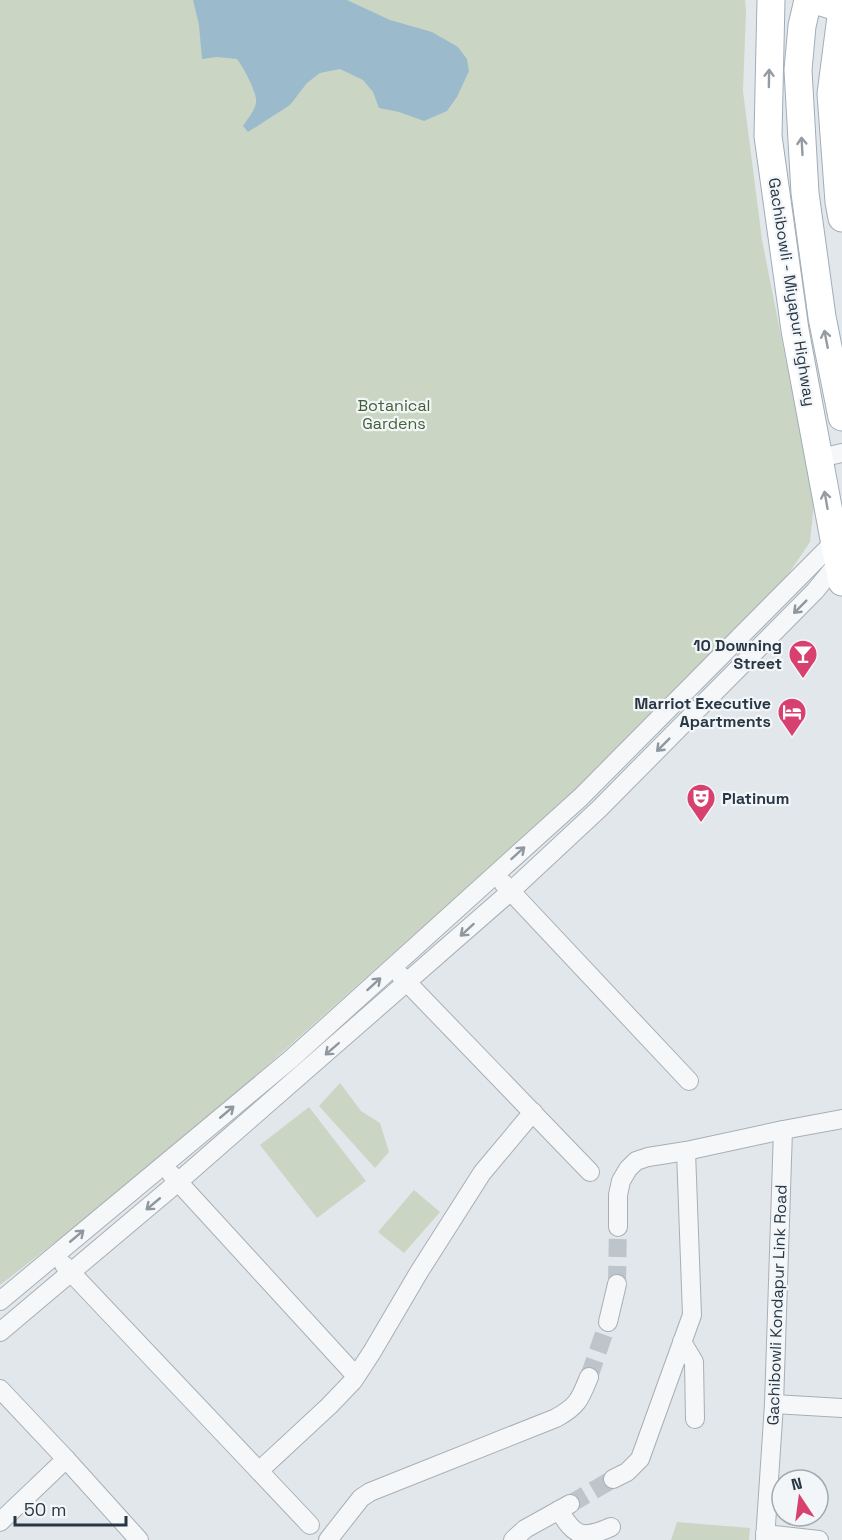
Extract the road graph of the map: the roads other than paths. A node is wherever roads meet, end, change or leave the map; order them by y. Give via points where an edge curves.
1 (771, 0) edge
2 (809, 0) edge
3 (842, 10) edge
4 (842, 218) edge
5 (842, 417) edge
6 (830, 455) edge
7 (838, 562) edge
8 (495, 874) junction
9 (511, 891) junction
10 (393, 967) junction
11 (407, 982) junction
12 (689, 1081) dead end
13 (533, 1112) junction
14 (842, 1119) edge
15 (783, 1130) junction
16 (686, 1151) junction
17 (163, 1165) junction
18 (590, 1172) dead end
19 (178, 1182) junction
20 (618, 1227) tunnel mouth
21 (55, 1255) junction
22 (71, 1273) junction
23 (617, 1284) tunnel mouth
24 (0, 1301) edge
25 (608, 1322) tunnel mouth
26 (0, 1332) edge
27 (682, 1342) junction
28 (356, 1376) junction
29 (589, 1377) tunnel mouth
30 (0, 1389) edge
31 (774, 1404) junction
32 (842, 1408) edge
33 (695, 1419) dead end
34 (66, 1459) junction
35 (259, 1472) junction
36 (613, 1479) tunnel mouth
37 (0, 1522) edge
38 (310, 1525) dead end
39 (611, 1527) dead end
40 (765, 1537) edge
41 (139, 1540) edge
42 (328, 1540) edge
43 (513, 1540) edge
44 (819, 1540) edge

6 -> 1 main road, Gachibowli - Miyapur Highway via 795,330 768,136
2 - 3 main road
5 -> 2 main road via 822,317 805,193 798,70
3 - 4 main road via 831,94
7 -> 6 main road, Gachibowli - Miyapur Highway
8 -> 7 street
7 -> 9 street via 815,591 704,704
8 - 9 street
8 - 10 street
9 -> 11 street
9 - 12 street
10 - 11 street
17 -> 10 street via 291,1059
11 - 13 street
11 -> 19 street
13 - 18 street
13 - 28 street via 482,1173
14 - 15 street
15 - 16 street
15 - 31 street, Gachibowli Kondapur Link Road
16 - 20 street via 648,1157 628,1169 618,1195
16 - 27 street via 692,1315
17 - 19 street
21 -> 17 street
19 -> 22 street
19 - 28 street
21 - 22 street
21 - 24 street
22 - 26 street
22 - 35 street
23 - 25 street
27 - 33 street via 694,1362
27 - 36 street via 640,1459
28 - 35 street
29 - 42 street via 573,1408 556,1419 370,1492
30 - 34 street
31 - 32 street
31 - 40 street, Gachibowli Kondapur Link Road
34 - 37 street
34 - 41 street
35 - 38 street
39 - 43 street via 596,1535 576,1534 566,1521 564,1507
40 - 44 street

